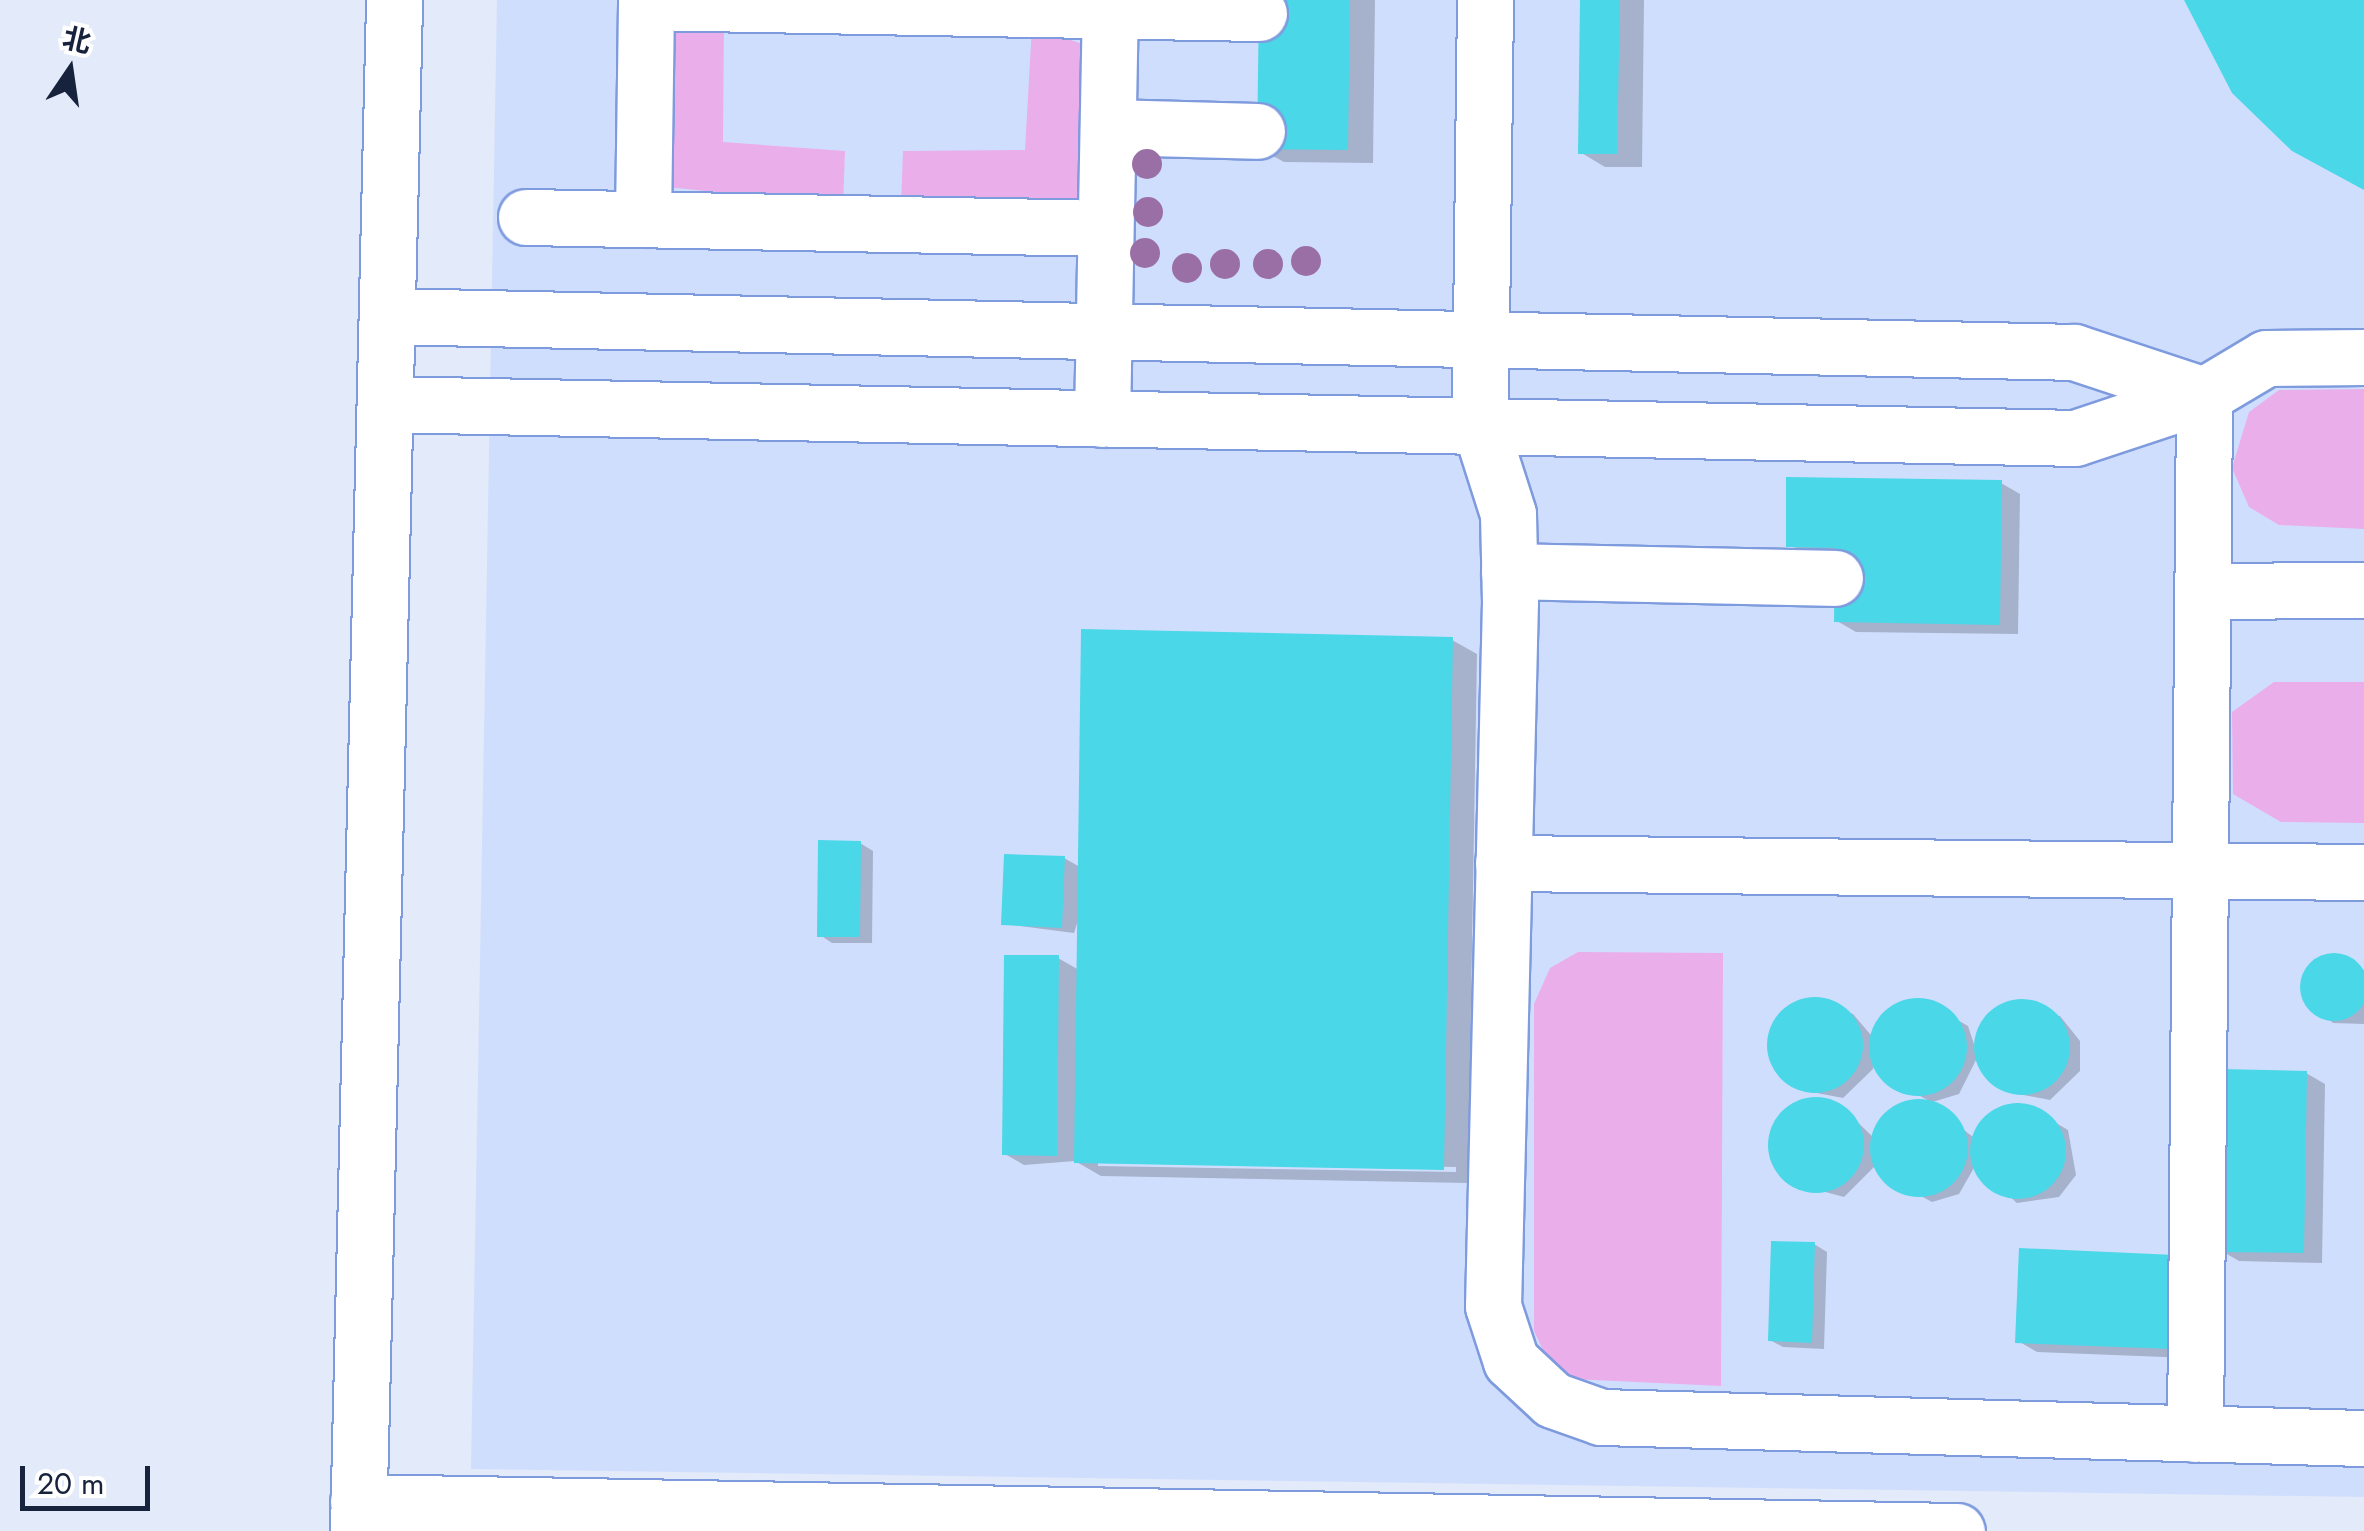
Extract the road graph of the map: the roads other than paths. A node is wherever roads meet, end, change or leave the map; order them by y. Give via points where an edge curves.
1 (394, 0) edge
2 (1484, 0) edge
3 (646, 1) edge
4 (1110, 5) edge
5 (1258, 13) dead end
6 (1108, 127) junction
7 (1257, 131) dead end
8 (526, 217) dead end
9 (642, 219) junction
10 (1105, 228) junction
11 (387, 316) junction
12 (1103, 331) junction
13 (1482, 339) junction
14 (2364, 357) edge
15 (2204, 395) junction
16 (385, 404) junction
17 (1102, 419) junction
18 (1480, 426) junction
19 (1509, 570) junction
20 (1835, 578) dead end
21 (2364, 590) edge
22 (2203, 591) junction
23 (1503, 863) junction
24 (2200, 870) junction
25 (2364, 872) edge
26 (2196, 1434) junction
27 (2364, 1438) edge
28 (358, 1516) edge
29 (1957, 1531) edge

1 - 11 street
2 - 13 street
3 - 4 street
3 - 9 street
4 - 5 street
4 - 6 street
6 - 7 street
6 - 10 street
8 - 9 street
9 - 10 street
10 - 12 street
11 - 12 street
11 - 16 street
12 - 13 street
12 - 17 street
13 - 15 street via 2074,352
13 - 18 street
14 - 15 street via 2266,358
15 - 18 street via 2075,438
15 - 22 street
16 - 17 street
16 - 28 street
17 - 18 street
18 - 19 street via 1508,514
19 - 20 street
19 - 23 street
21 - 22 street
22 - 24 street
23 - 24 street
23 - 26 street via 1492,1306 1510,1361 1529,1384 1601,1417
24 - 25 street
24 - 26 street
26 - 27 street
28 - 29 street

